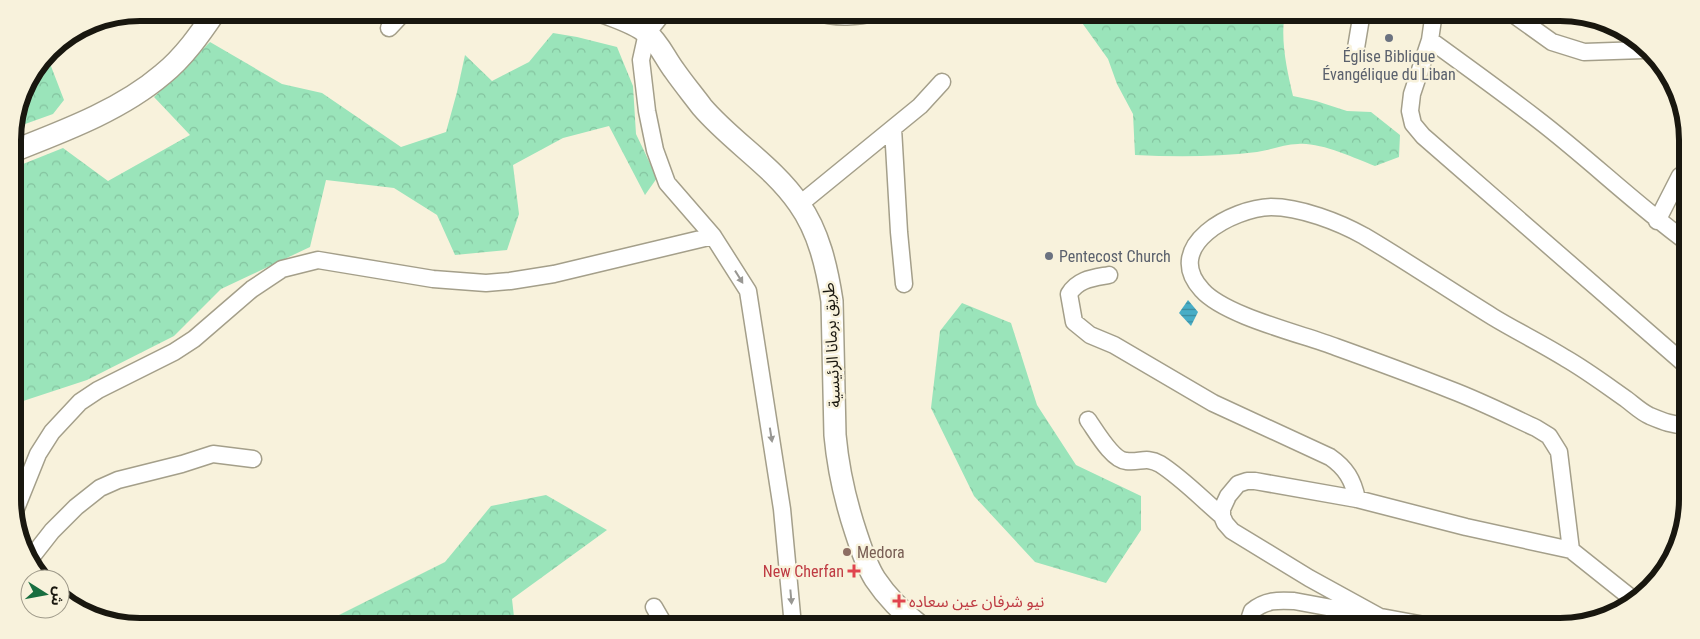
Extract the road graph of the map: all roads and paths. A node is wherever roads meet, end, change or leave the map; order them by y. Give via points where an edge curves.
1 (209, 21) edge
2 (396, 21) edge
3 (626, 21) edge
4 (657, 21) edge
5 (1360, 21) edge
6 (1433, 21) edge
7 (1523, 21) edge
8 (389, 28) dead end
9 (647, 33) junction
10 (1430, 40) junction
11 (1637, 50) edge
12 (1355, 54) dead end
13 (942, 82) dead end
14 (893, 128) junction
15 (22, 147) edge
16 (1679, 178) edge
17 (800, 204) junction
18 (1657, 221) junction
19 (713, 236) junction
20 (1679, 236) edge
21 (1108, 275) dead end
22 (904, 284) dead end
23 (1679, 359) edge
24 (1088, 420) dead end
25 (1679, 426) edge
26 (253, 459) dead end
27 (21, 496) edge
28 (1357, 499) junction
29 (1222, 516) junction
30 (1571, 550) junction
31 (35, 553) edge
32 (1629, 595) edge
33 (654, 607) dead end
34 (1380, 616) junction
35 (911, 617) edge
36 (1250, 617) edge
37 (1386, 617) edge
38 (660, 618) edge
39 (792, 618) edge

1 - 15 main road via 177,61 137,93 80,124
2 - 8 street
3 - 9 main road, طريق برمانا الرئيسية
4 - 9 street
5 - 12 street
6 - 10 street
7 - 11 street via 1552,42 1584,52
9 - 17 main road, طريق برمانا الرئيسية via 703,108 771,171
9 - 19 street via 641,60 655,150 667,183
10 - 18 street via 1538,119
10 - 23 street via 1412,94 1410,111 1413,124
13 - 14 street
14 - 17 street
14 - 22 street
16 - 18 street
17 - 35 main road, طريق برمانا الرئيسية via 818,240 829,282 833,326 834,435 847,505 874,578
18 - 20 street
19 - 27 street via 554,274 486,283 433,279 318,260 282,269 252,289 187,344 80,402 52,432 38,454
19 -> 39 street via 748,292 782,509
21 - 28 street via 1084,281 1069,294 1074,322 1083,331 1213,403 1330,457 1352,480
24 - 29 street via 1116,457 1128,461 1151,459 1170,471
25 - 30 street via 1648,415 1566,358 1355,231 1289,208 1269,207 1235,216 1203,235 1191,255 1190,266 1193,279 1210,298 1232,310 1452,390 1548,436 1559,452
26 - 31 street via 213,454 118,480 100,488 76,507
28 - 29 street via 1246,481 1238,484 1228,496
28 - 30 street
29 - 34 street via 1232,531 1243,538
30 - 32 street
33 - 38 street
34 - 36 street via 1278,600 1264,603 1252,611
34 - 37 street

